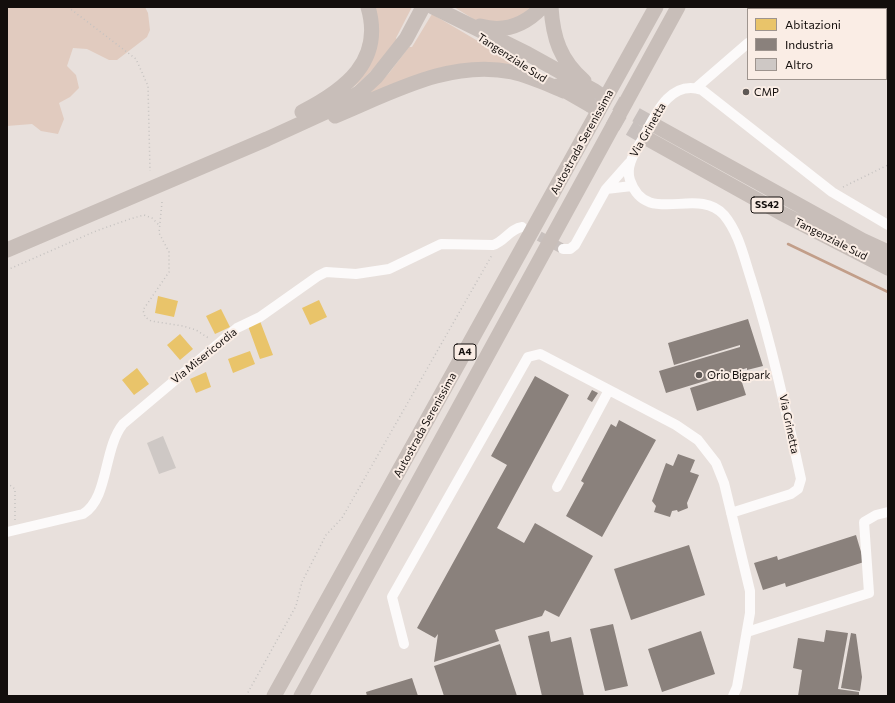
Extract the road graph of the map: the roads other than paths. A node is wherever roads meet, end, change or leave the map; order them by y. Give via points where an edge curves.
1 (368, 7) edge
2 (542, 7) edge
3 (551, 7) edge
4 (656, 7) edge
5 (678, 7) edge
6 (428, 10) edge
7 (747, 44) edge
8 (696, 88) junction
9 (564, 91) junction
10 (592, 98) junction
11 (267, 139) junction
12 (629, 163) junction
13 (632, 186) junction
14 (606, 189) junction
15 (90, 214) junction
16 (888, 225) edge
17 (522, 227) dead end
18 (564, 249) dead end
19 (7, 250) edge
20 (888, 252) edge
21 (7, 258) edge
22 (888, 268) edge
23 (609, 390) junction
24 (557, 487) dead end
25 (888, 512) edge
26 (731, 513) junction
27 (10, 532) edge
28 (747, 632) junction
29 (404, 644) dead end
30 (736, 695) edge
31 (274, 696) edge
32 (301, 696) edge

1 - 11 highway via 370,42 358,71 333,95 276,123
2 - 6 highway via 519,25 495,29
3 - 10 highway via 552,28 558,47
4 - 31 highway, Autostrada Serenissima / A4
5 - 32 highway, Autostrada Serenissima / A4
6 - 9 highway, Tangenziale Sud
6 - 10 highway, Tangenziale Sud via 528,54
6 - 11 highway via 391,59 360,92 337,107
7 - 8 street
8 - 12 street, Via Grinetta via 679,91 667,98
8 - 16 street via 702,90 832,192
9 - 10 highway, Tangenziale Sud
9 - 11 highway via 530,76 511,72 475,69 453,72 389,92 284,140
11 - 15 highway
12 - 13 street, Via Grinetta
12 - 14 street
13 - 14 street
13 - 26 street, Via Grinetta via 646,200 655,204 700,203 712,206 722,213 738,240 757,299 779,376 801,482 798,489 791,494
14 - 18 street via 575,245 570,249
15 - 19 highway
15 - 21 highway via 64,233
17 - 27 street, Via Misericordia via 516,228 501,242 493,245 441,244 398,266 382,271 321,274 260,317 237,328 118,430 100,492 89,511
20 - 22 highway, Tangenziale Sud / SS42 via 652,132 781,213
23 - 24 street
23 - 26 street via 676,425 698,440 716,463
23 - 29 street via 540,354 528,357 392,597
25 - 28 street via 864,522 869,593
26 - 28 street via 750,591
28 - 30 street

